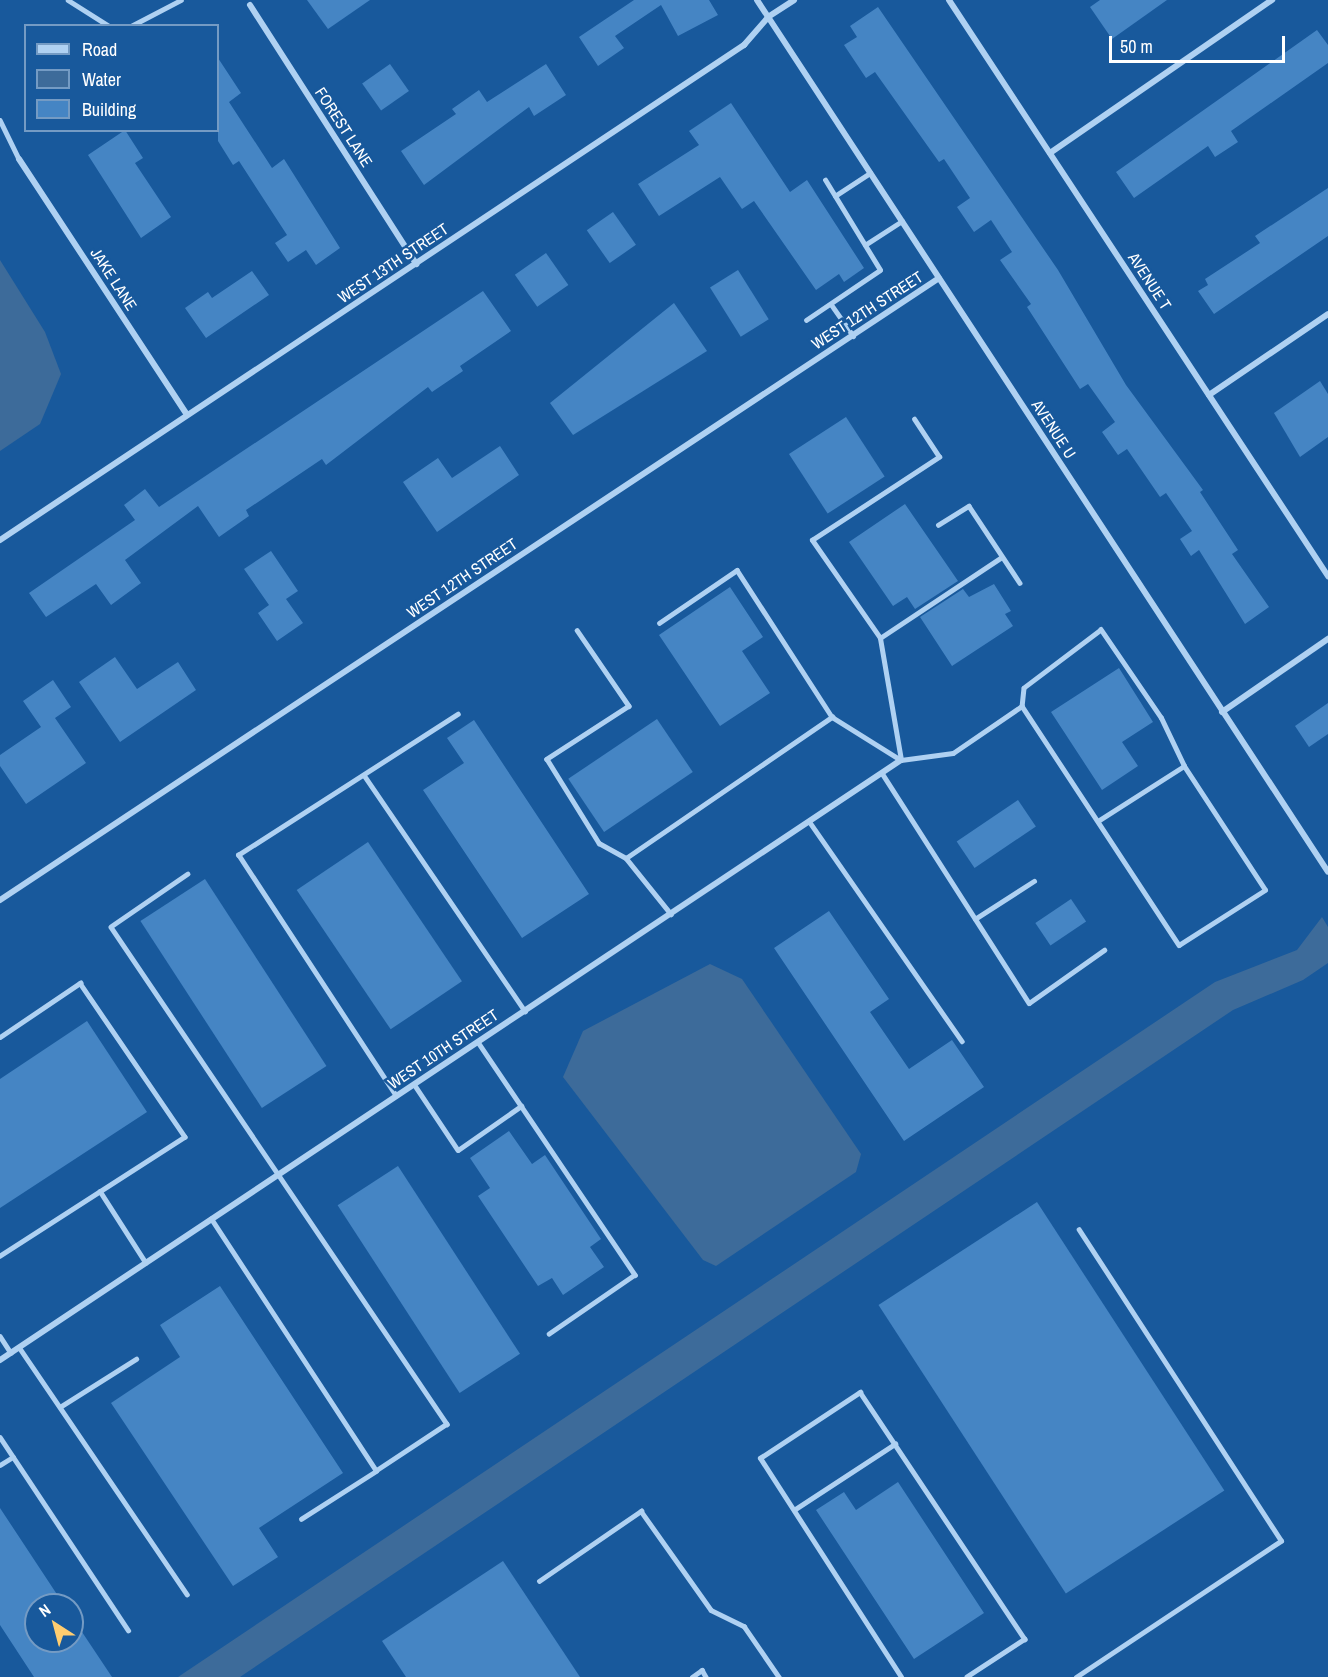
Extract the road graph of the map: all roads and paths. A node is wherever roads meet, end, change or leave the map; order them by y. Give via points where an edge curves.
1 (68, 0) edge
2 (181, 0) edge
3 (757, 0) edge
4 (794, 0) edge
5 (949, 0) edge
6 (1272, 0) edge
7 (250, 5) dead end
8 (768, 17) junction
9 (106, 24) edge
10 (135, 24) edge
11 (0, 120) edge
12 (1050, 153) junction
13 (19, 159) joint
14 (870, 173) junction
15 (825, 180) dead end
16 (835, 196) junction
17 (902, 221) junction
18 (865, 245) junction
19 (416, 264) junction
20 (939, 278) junction
21 (831, 304) junction
22 (1328, 314) edge
23 (806, 320) dead end
24 (853, 336) junction
25 (1209, 395) junction
26 (187, 415) junction
27 (914, 419) dead end
28 (938, 525) dead end
29 (0, 540) edge
30 (1002, 557) junction
31 (1328, 576) edge
32 (1020, 584) dead end
33 (659, 623) dead end
34 (577, 630) dead end
35 (880, 638) junction
36 (1328, 639) edge
37 (1022, 706) junction
38 (1222, 712) junction
39 (458, 714) dead end
40 (832, 717) junction
41 (902, 760) junction
42 (1184, 766) junction
43 (882, 773) junction
44 (364, 775) junction
45 (809, 821) junction
46 (1098, 821) junction
47 (626, 858) junction
48 (1328, 872) edge
49 (188, 874) dead end
50 (1034, 881) dead end
51 (0, 900) edge
52 (671, 914) junction
53 (975, 919) junction
54 (1104, 950) dead end
55 (525, 1011) junction
56 (0, 1037) edge
57 (962, 1041) dead end
58 (478, 1042) junction
59 (414, 1084) junction
60 (396, 1096) junction
61 (521, 1106) junction
62 (281, 1172) junction
63 (99, 1191) junction
64 (211, 1219) junction
65 (1079, 1230) dead end
66 (0, 1256) edge
67 (146, 1263) junction
68 (549, 1334) dead end
69 (0, 1336) edge
70 (19, 1347) junction
71 (11, 1353) junction
72 (136, 1359) dead end
73 (0, 1360) edge
74 (60, 1407) junction
75 (0, 1437) edge
76 (895, 1444) junction
77 (13, 1457) junction
78 (0, 1465) edge
79 (376, 1471) junction
80 (794, 1510) junction
81 (301, 1519) dead end
82 (539, 1581) dead end
83 (187, 1594) dead end
84 (128, 1630) dead end
85 (692, 1677) edge
86 (706, 1677) edge
87 (779, 1677) edge
88 (901, 1677) edge
89 (968, 1677) edge
90 (1076, 1677) edge

1 - 9 lane
2 - 10 lane
3 - 8 street, AVENUE U
4 - 8 street, WEST 13TH STREET
5 - 12 street, AVENUE T
6 - 12 street
7 - 19 street, FOREST LANE
8 - 14 street, AVENUE U
8 - 19 street, WEST 13TH STREET via 744,45
11 - 13 lane
12 - 25 street, AVENUE T
13 - 26 street, JAKE LANE
14 - 16 lane
14 - 17 street, AVENUE U
15 - 16 lane
16 - 18 lane
17 - 18 lane
17 - 20 street, AVENUE U
18 - 21 lane via 879,270
19 - 26 street, WEST 13TH STREET
20 - 24 street, WEST 12TH STREET
20 - 38 street, AVENUE U
21 - 23 lane
21 - 24 lane
22 - 25 street
24 - 51 street, WEST 12TH STREET
25 - 31 street, AVENUE T
26 - 29 street, WEST 13TH STREET
27 - 35 lane via 939,456 812,540
28 - 30 lane via 969,506
30 - 32 lane
30 - 35 lane
33 - 40 lane via 737,570
34 - 47 lane via 629,706 547,759 599,843
35 - 41 lane
36 - 38 street
37 - 41 lane via 953,753
37 - 42 lane via 1023,688 1101,630 1161,718
37 - 46 lane
38 - 48 street, AVENUE U
39 - 44 lane
40 - 41 lane
40 - 47 lane
41 - 43 street, WEST 10TH STREET
42 - 46 lane
42 - 46 lane via 1265,890 1179,945
43 - 45 street, WEST 10TH STREET
43 - 53 lane
44 - 55 lane
44 - 60 lane via 238,855
45 - 52 street, WEST 10TH STREET
45 - 57 lane
47 - 52 lane
49 - 62 lane via 111,927
50 - 53 lane
52 - 55 street, WEST 10TH STREET
53 - 54 lane via 1029,1003
55 - 58 street, WEST 10TH STREET
56 - 63 lane via 80,983 185,1137
58 - 59 street, WEST 10TH STREET
58 - 61 lane
59 - 60 street, WEST 10TH STREET
59 - 61 lane via 458,1150
60 - 62 street, WEST 10TH STREET
61 - 68 lane via 635,1275
62 - 64 street, WEST 10TH STREET
62 - 79 lane via 447,1424
63 - 66 lane
63 - 67 lane
64 - 67 street, WEST 10TH STREET
64 - 79 lane
65 - 90 lane via 1281,1541
67 - 70 street, WEST 10TH STREET
69 - 71 lane
70 - 71 street, WEST 10TH STREET
70 - 74 lane
71 - 73 street, WEST 10TH STREET
72 - 74 lane
74 - 83 lane
75 - 77 lane
76 - 80 lane
76 - 80 lane via 860,1392 760,1458
76 - 89 lane via 1025,1639
77 - 78 lane
77 - 84 lane
79 - 81 lane
80 - 88 lane
82 - 87 lane via 641,1511 711,1610 744,1626
85 - 86 lane via 702,1670

